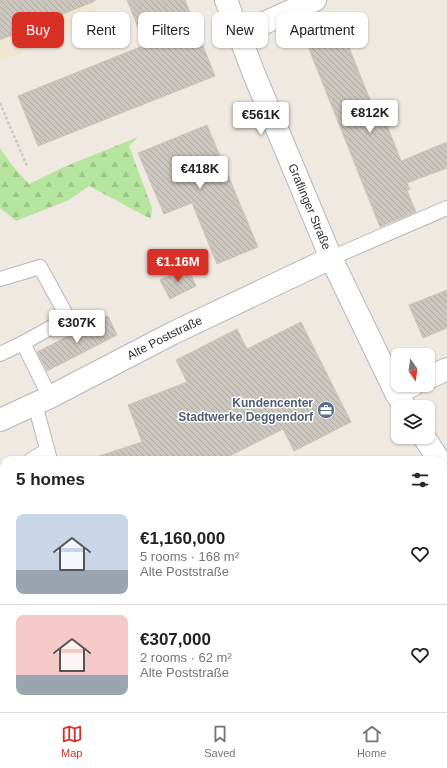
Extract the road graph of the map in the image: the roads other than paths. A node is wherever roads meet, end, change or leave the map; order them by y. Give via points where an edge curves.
1 (226, 0) edge
2 (315, 0) edge
3 (230, 12) edge
4 (268, 21) edge
5 (244, 48) edge
6 (447, 208) edge
7 (331, 258) junction
8 (0, 279) edge
9 (23, 343) junction
10 (0, 354) edge
11 (447, 369) edge
12 (435, 375) edge
13 (405, 395) edge
14 (42, 401) junction
15 (0, 420) edge
16 (429, 444) edge
17 (48, 455) edge
18 (436, 456) edge

1 - 3 street, Graflinger Straße
2 - 4 street
5 - 7 street, Graflinger Straße
6 - 7 lane
7 - 13 street, Graflinger Straße
7 - 14 street, Alte Poststraße via 173,333
8 - 9 lane via 40,267 68,318
9 - 10 lane
9 - 14 lane
11 - 12 street
14 - 15 street, Alte Poststraße
14 - 17 lane
16 - 18 street

